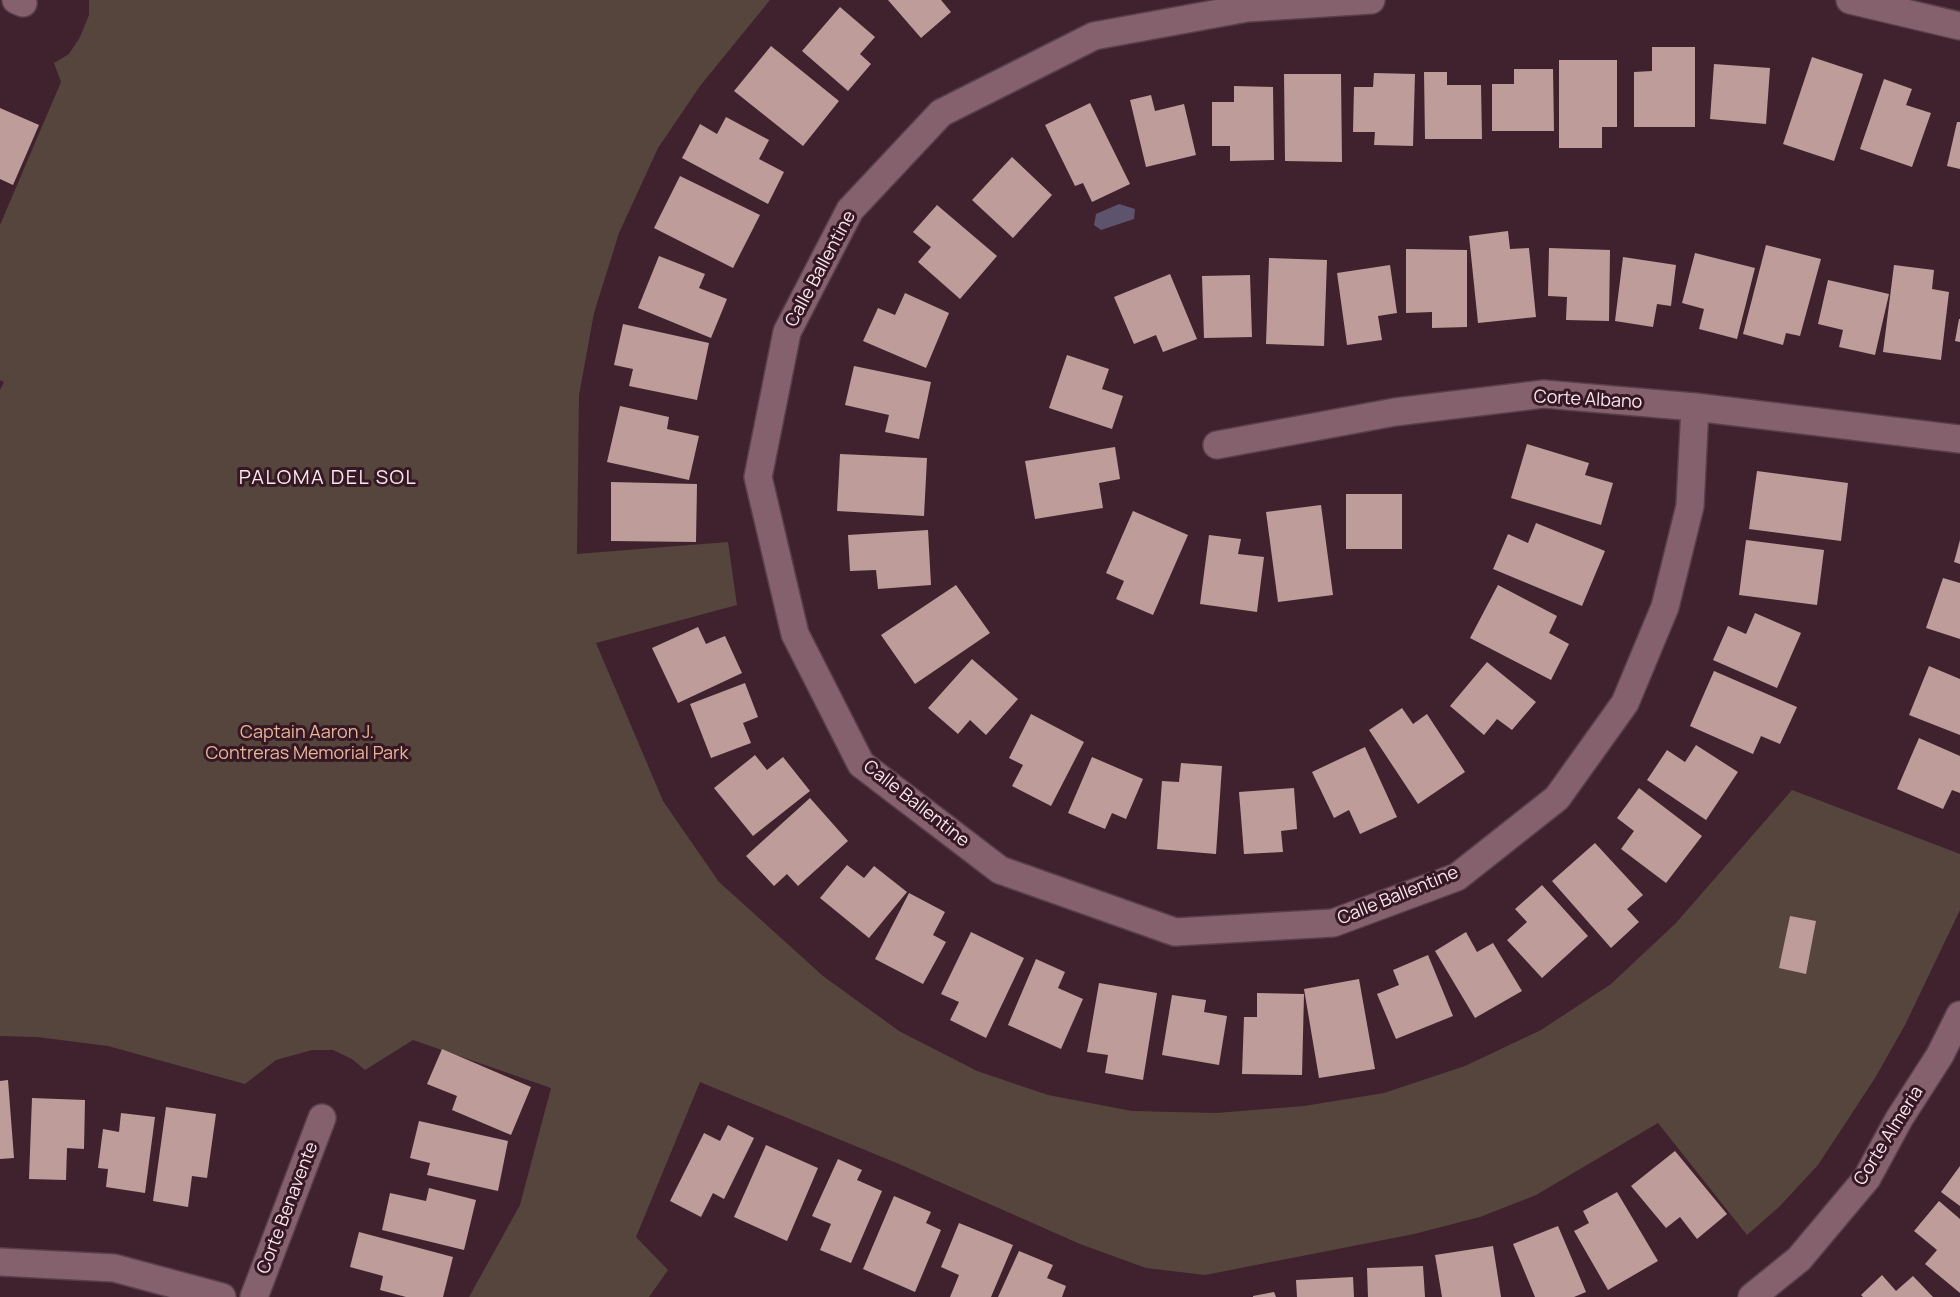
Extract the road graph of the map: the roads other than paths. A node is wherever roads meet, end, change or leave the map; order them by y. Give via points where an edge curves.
1 (1371, 0) edge
2 (1850, 0) edge
3 (1960, 26) edge
4 (1695, 407) junction
5 (1960, 439) edge
6 (1217, 445) dead end
7 (1960, 1015) edge
8 (1950, 1060) edge
9 (322, 1118) dead end
10 (0, 1262) edge
11 (222, 1297) edge
12 (254, 1297) edge
13 (1752, 1297) edge

1 - 4 street, Calle Ballentine via 1247,8 1094,36 942,113 850,210 787,332 758,477 795,634 861,764 1000,870 1175,932 1333,923 1456,877 1557,798 1625,704 1665,607 1690,506
2 - 3 street
4 - 5 street, Corte Albano
4 - 6 street, Corte Albano via 1544,394 1395,412
7 - 8 street, Corte Almeria
8 - 13 street, Corte Almeria via 1899,1119 1867,1178 1799,1259
9 - 12 street, Corte Benavente
10 - 11 street via 114,1268

